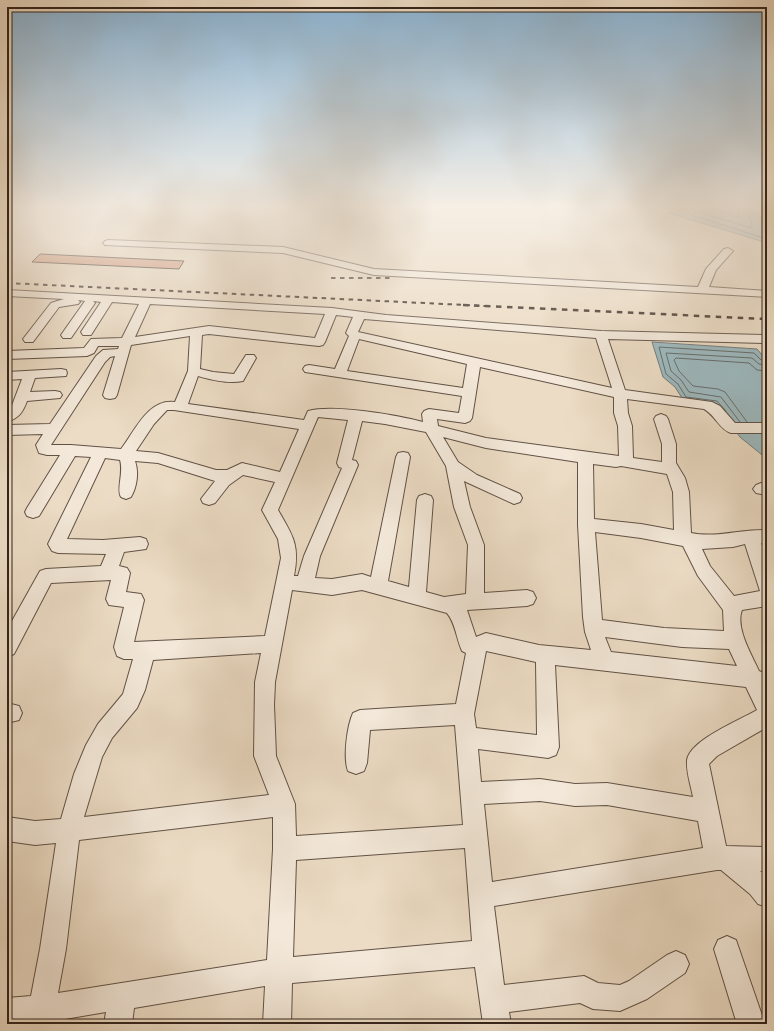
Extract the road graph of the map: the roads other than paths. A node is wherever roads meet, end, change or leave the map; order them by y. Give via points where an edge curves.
1 (296, 253) edge
2 (726, 253) edge
3 (703, 289) junction
4 (7, 293) edge
5 (767, 294) edge
6 (107, 301) junction
7 (146, 301) junction
8 (89, 303) junction
9 (332, 311) junction
10 (360, 315) junction
11 (87, 332) dead end
12 (196, 332) junction
13 (67, 335) dead end
14 (601, 335) junction
15 (355, 336) junction
16 (767, 339) edge
17 (29, 340) dead end
18 (124, 347) junction
19 (7, 355) edge
20 (250, 358) dead end
21 (474, 362) junction
22 (309, 368) dead end
23 (194, 371) junction
24 (61, 373) dead end
25 (340, 373) junction
26 (30, 375) junction
27 (7, 376) edge
28 (469, 393) junction
29 (620, 394) junction
30 (54, 395) dead end
31 (110, 395) dead end
32 (21, 397) junction
33 (180, 407) junction
34 (356, 416) junction
35 (7, 417) edge
36 (662, 419) dead end
37 (308, 425) junction
38 (431, 428) junction
39 (767, 428) edge
40 (53, 429) junction
41 (7, 430) edge
42 (70, 450) junction
43 (100, 453) junction
44 (125, 455) junction
45 (403, 456) dead end
46 (585, 458) junction
47 (621, 462) junction
48 (453, 466) junction
49 (671, 469) junction
50 (230, 475) junction
51 (283, 478) junction
52 (126, 493) dead end
53 (514, 498) dead end
54 (209, 499) dead end
55 (425, 500) dead end
56 (34, 512) dead end
57 (586, 525) junction
58 (750, 536) junction
59 (767, 537) edge
60 (686, 539) junction
61 (140, 544) dead end
62 (118, 546) junction
63 (312, 556) junction
64 (289, 558) junction
65 (107, 573) junction
66 (284, 582) junction
67 (304, 584) junction
68 (378, 586) junction
69 (767, 588) edge
70 (417, 597) junction
71 (527, 598) dead end
72 (767, 598) edge
73 (475, 601) junction
74 (451, 604) junction
75 (732, 608) junction
76 (594, 626) junction
77 (736, 640) junction
78 (272, 644) junction
79 (469, 645) dead end
80 (7, 648) edge
81 (146, 651) junction
82 (545, 655) junction
83 (604, 661) junction
84 (760, 682) edge
85 (767, 710) edge
86 (464, 714) junction
87 (767, 716) edge
88 (466, 737) junction
89 (356, 763) dead end
90 (472, 794) junction
91 (284, 804) junction
92 (707, 811) junction
93 (7, 829) edge
94 (69, 830) junction
95 (475, 836) junction
96 (285, 849) junction
97 (722, 858) junction
98 (767, 859) edge
99 (767, 895) edge
100 (481, 896) junction
101 (727, 949) dead end
102 (486, 953) junction
103 (676, 964) dead end
104 (279, 971) junction
105 (122, 996) junction
106 (7, 1012) edge
107 (495, 1012) edge
108 (41, 1016) edge
109 (118, 1024) edge
110 (277, 1024) edge
111 (751, 1024) edge

1 - 3 street via 374,272
2 - 3 street via 711,269
3 - 5 street
4 - 6 street
6 - 7 street
6 - 8 street
6 - 11 street
7 - 9 street
7 - 18 street
8 - 13 street
8 - 17 street via 61,302 55,305
9 - 10 street
9 - 12 street via 319,342 210,330
10 - 14 street
10 - 15 street via 352,333
12 - 18 street
12 - 23 street
14 - 16 street
14 - 29 street
15 - 21 street via 375,338
15 - 25 street
18 - 19 street via 94,342 87,352
18 - 31 street
18 - 40 street via 107,353 100,359
20 - 23 street via 238,378
21 - 28 street
21 - 29 street
22 - 25 street
23 - 33 street
24 - 26 street
25 - 28 street
26 - 27 street
26 - 32 street
28 - 38 street via 465,418 429,414
29 - 39 street via 707,405 715,409 728,427
29 - 47 street via 625,426 626,459
30 - 32 street
32 - 35 street via 15,413
33 - 37 street
33 - 44 street via 165,406 156,412
34 - 37 street via 317,413
34 - 38 street
34 - 63 street via 347,464
36 - 49 street
37 - 51 street
38 - 46 street via 486,443
38 - 48 street
40 - 41 street
40 - 42 street via 43,448
42 - 43 street
42 - 56 street
43 - 44 street
43 - 62 street via 56,544 73,547
44 - 50 street via 158,458 216,476
44 - 52 street via 130,463
45 - 68 street
46 - 47 street
46 - 57 street
47 - 49 street
48 - 53 street
48 - 73 street via 462,507 476,545
49 - 60 street via 681,492
50 - 51 street via 242,469
50 - 54 street
51 - 64 street via 270,510 286,538
55 - 70 street
57 - 60 street
57 - 76 street
58 - 59 street
58 - 60 street via 702,542
58 - 69 street
60 - 75 street via 704,571
61 - 62 street
62 - 65 street
63 - 64 street
63 - 67 street
64 - 66 street
65 - 80 street via 46,576
65 - 81 street via 118,572 121,575 115,599 135,600 124,650
66 - 67 street
66 - 78 street
67 - 68 street via 332,587 362,582
68 - 70 street
70 - 74 street via 437,604
71 - 73 street
72 - 75 street via 736,603
73 - 74 street
74 - 79 street via 461,617
75 - 77 street via 733,633
76 - 77 street via 656,636
76 - 83 street
77 - 84 street
78 - 81 street
78 - 91 street via 265,682 265,756
81 - 94 street via 131,700 107,726 92,754
82 - 83 street
82 - 86 street via 486,642 479,644
82 - 88 street via 548,747
83 - 84 street via 720,673
84 - 85 street
86 - 88 street
86 - 89 street via 360,720
87 - 92 street via 709,748 698,760
88 - 90 street
90 - 92 street via 540,790 575,795 602,794
90 - 95 street
91 - 94 street
91 - 96 street
92 - 97 street
93 - 94 street via 35,833
94 - 108 street
95 - 96 street
95 - 100 street
96 - 104 street
97 - 98 street
97 - 99 street via 759,885
97 - 100 street
100 - 102 street
101 - 111 street
102 - 104 street
102 - 107 street
103 - 107 street via 638,990 620,998 593,996 584,989
104 - 105 street
104 - 110 street
105 - 108 street
105 - 109 street
106 - 108 street

